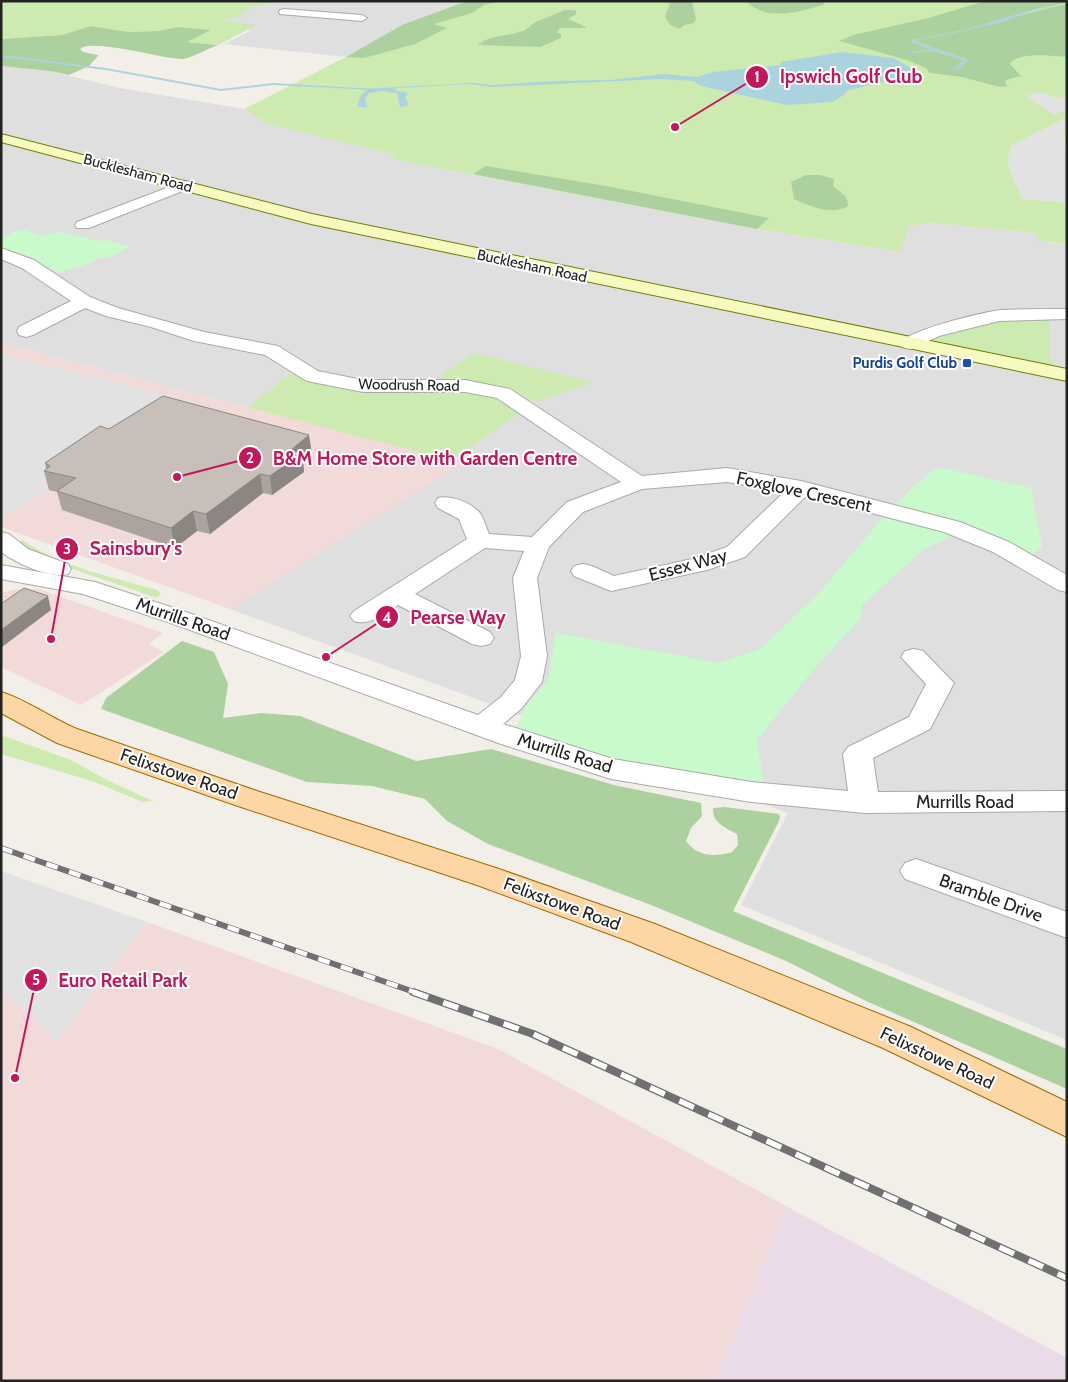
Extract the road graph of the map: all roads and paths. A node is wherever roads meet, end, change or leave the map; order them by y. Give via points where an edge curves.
1 (311, 5) dead end
2 (284, 12) dead end
3 (297, 12) junction
4 (362, 18) dead end
5 (1, 138) edge
6 (185, 185) junction
7 (83, 225) dead end
8 (1, 253) edge
9 (28, 264) junction
10 (1, 271) edge
11 (84, 301) junction
12 (1067, 314) edge
13 (26, 331) dead end
14 (909, 343) junction
15 (1067, 375) edge
16 (638, 483) junction
17 (801, 488) junction
18 (446, 503) dead end
19 (480, 541) junction
20 (538, 545) junction
21 (3, 546) edge
22 (583, 570) dead end
23 (1, 572) edge
24 (1066, 584) edge
25 (86, 587) junction
26 (396, 594) junction
27 (363, 616) dead end
28 (481, 638) dead end
29 (914, 657) dead end
30 (1, 701) edge
31 (1, 712) edge
32 (43, 725) junction
33 (483, 726) junction
34 (1067, 801) edge
35 (865, 803) junction
36 (916, 871) dead end
37 (1067, 925) edge
38 (1067, 1120) edge

1 - 3 street
2 - 3 street
3 - 4 street
5 - 6 street, Bucklesham Road
6 - 7 street
6 - 14 street, Bucklesham Road via 311,219
8 - 9 street, Woodrush Road
9 - 10 street
9 - 11 street, Woodrush Road
11 - 13 street
11 - 16 street, Woodrush Road via 202,338 270,350 312,376 363,386 464,386 503,393
12 - 14 street via 999,316 933,332
14 - 15 street, Bucklesham Road
16 - 17 street, Foxglove Crescent via 727,475
16 - 20 street, Foxglove Crescent via 575,507
17 - 22 street, Essex Way via 736,552 698,565 611,584
17 - 24 street, Foxglove Crescent via 952,527 1001,547
18 - 19 street via 469,515
19 - 20 street
19 - 26 street
20 - 33 street, Foxglove Crescent via 525,578 534,656 528,682 511,703
21 - 25 street, Murrills Road via 86,580
23 - 25 street, Murrills Road via 27,575 71,587
25 - 33 street, Murrills Road
26 - 27 street
26 - 28 street
29 - 35 street via 940,683 920,723 858,754
30 - 32 main road, Felixstowe Road
31 - 32 main road, Felixstowe Road
32 - 38 main road, Felixstowe Road via 66,736 488,877 643,933 896,1037
33 - 35 street, Murrills Road via 611,769 751,792
34 - 35 street, Murrills Road
36 - 37 street, Bramble Drive

